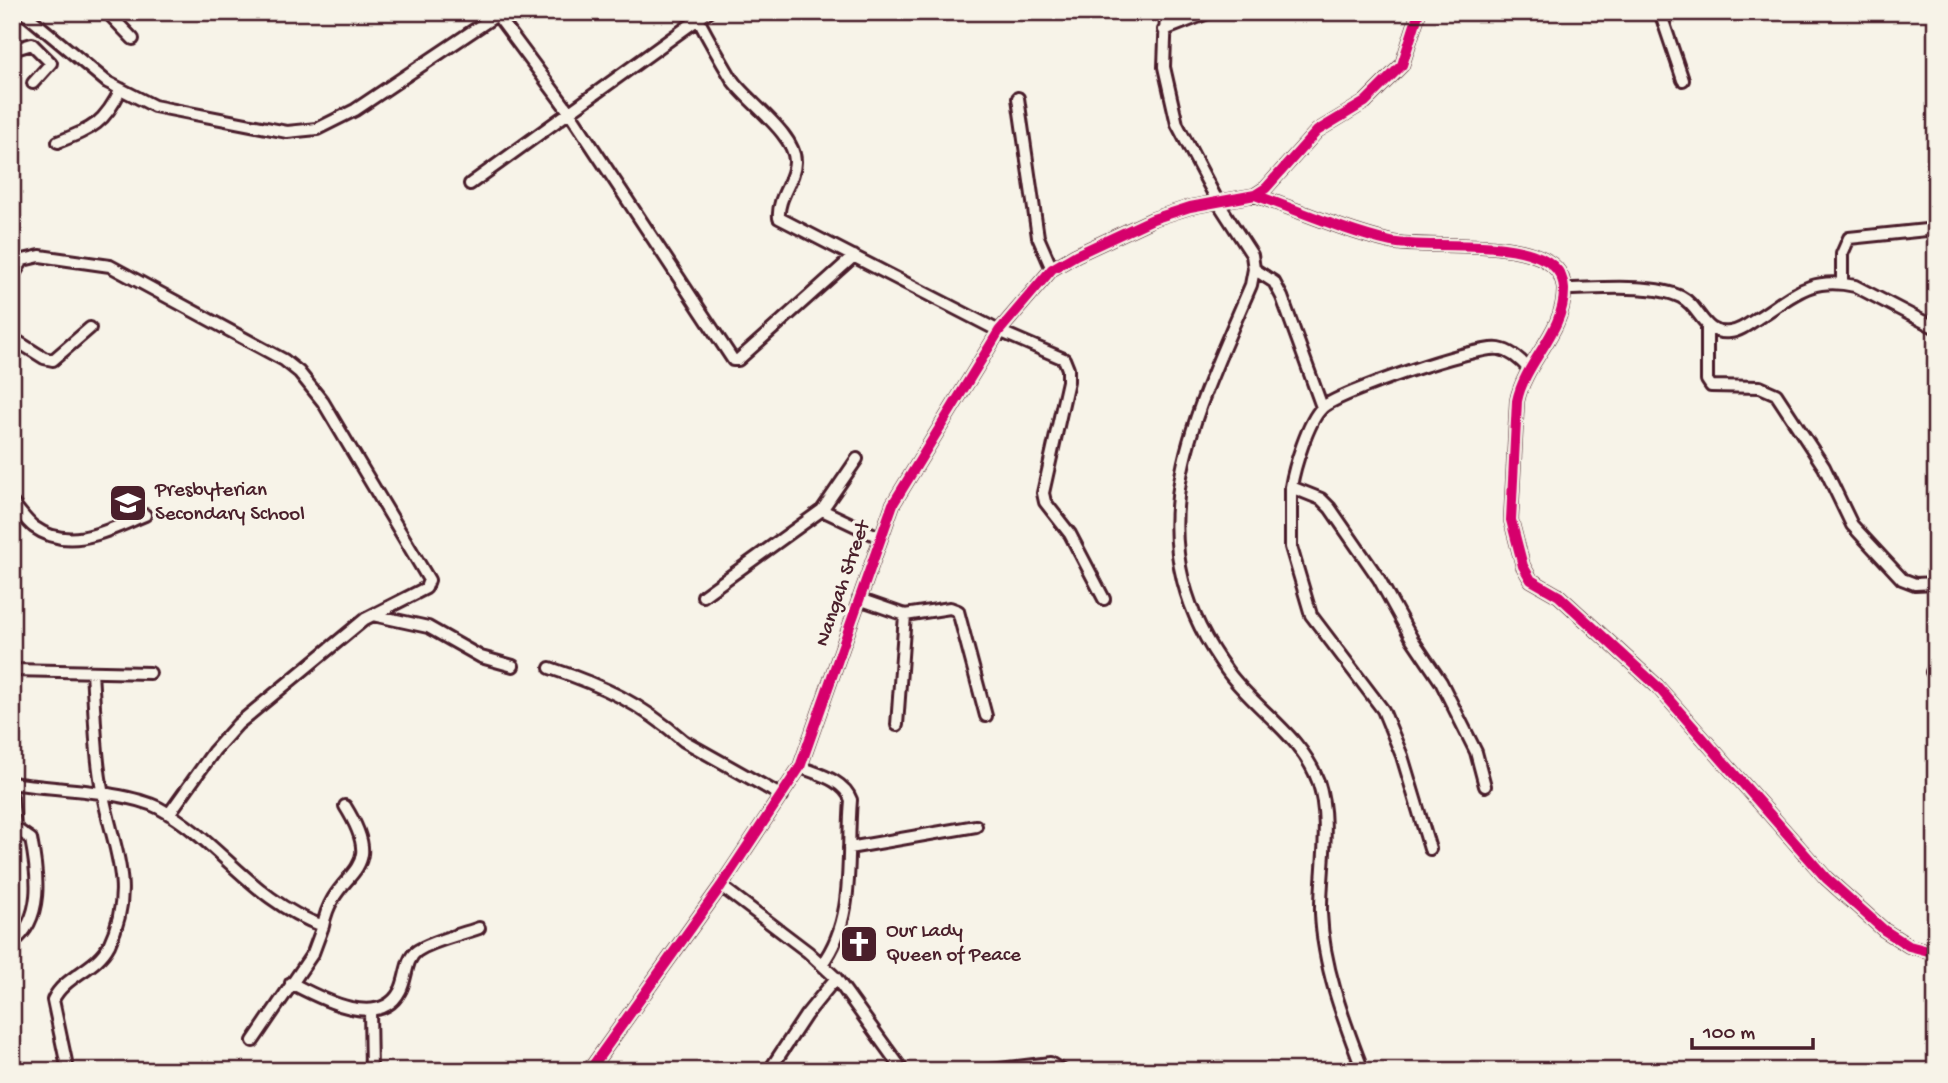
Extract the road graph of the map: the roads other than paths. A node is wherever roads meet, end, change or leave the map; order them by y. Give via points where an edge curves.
1 (23, 12) edge
2 (107, 12) edge
3 (1166, 12) edge
4 (1210, 12) edge
5 (1419, 12) edge
6 (1660, 12) edge
7 (499, 14) edge
8 (703, 16) edge
9 (1164, 30) junction
10 (133, 39) dead end
11 (12, 50) edge
12 (1683, 80) dead end
13 (33, 83) dead end
14 (121, 89) junction
15 (1018, 98) dead end
16 (570, 113) junction
17 (58, 142) dead end
18 (470, 184) dead end
19 (1255, 195) junction
20 (1219, 204) junction
21 (1936, 229) edge
22 (854, 256) junction
23 (1052, 269) junction
24 (1254, 269) junction
25 (12, 277) edge
26 (1842, 283) junction
27 (1564, 289) junction
28 (90, 328) dead end
29 (1707, 328) junction
30 (1936, 328) edge
31 (999, 331) junction
32 (12, 338) edge
33 (1530, 369) junction
34 (1322, 407) junction
35 (857, 459) dead end
36 (1291, 487) junction
37 (12, 502) edge
38 (822, 510) junction
39 (145, 514) dead end
40 (881, 538) junction
41 (1936, 583) edge
42 (703, 596) dead end
43 (859, 599) junction
44 (1104, 599) dead end
45 (373, 615) junction
46 (905, 615) junction
47 (513, 666) dead end
48 (550, 668) dead end
49 (12, 670) edge
50 (92, 673) junction
51 (150, 673) dead end
52 (986, 716) dead end
53 (897, 725) dead end
54 (800, 767) junction
55 (12, 782) edge
56 (1485, 786) dead end
57 (103, 795) junction
58 (782, 796) junction
59 (12, 797) edge
60 (345, 806) dead end
61 (169, 814) junction
62 (976, 826) dead end
63 (849, 848) junction
64 (1430, 849) dead end
65 (721, 886) junction
66 (323, 926) junction
67 (479, 928) dead end
68 (12, 943) edge
69 (1936, 953) edge
70 (822, 964) junction
71 (836, 978) junction
72 (291, 983) junction
73 (370, 1010) junction
74 (253, 1041) dead end
75 (68, 1071) edge
76 (371, 1071) edge
77 (589, 1071) edge
78 (769, 1071) edge
79 (903, 1071) edge
80 (982, 1071) edge
81 (1063, 1071) edge
82 (1363, 1071) edge

1 - 14 street
2 - 10 street
3 - 9 street
4 - 9 street
5 - 19 street via 1402,65 1365,102 1317,131
6 - 12 street
7 - 14 street via 406,79 317,129 287,132 166,109
7 - 16 street
8 - 16 street
8 - 22 street via 735,83 792,149 795,162 778,208 779,218
9 - 20 street via 1164,67 1177,124
11 - 13 street via 32,44 51,63
14 - 17 street via 110,113 96,127
15 - 23 street via 1038,237
16 - 18 street
16 - 22 street via 733,360
19 - 20 street, Nangah Street
19 - 27 street via 1391,242 1521,250 1550,262
20 - 23 street, Nangah Street via 1189,207 1153,219
20 - 24 street via 1245,241
21 - 26 street via 1849,238 1842,254
22 - 31 street
23 - 31 street, Nangah Street
24 - 34 street via 1274,282 1282,297
24 - 82 street via 1188,438 1179,475 1180,564 1195,622 1229,673 1298,746 1319,784 1325,947 1336,995
25 - 45 street via 23,260 40,256 110,266 223,324 299,372 340,428 429,580 426,588
26 - 29 street via 1815,283 1732,332
26 - 30 street
27 - 29 street via 1634,289 1679,296
27 - 33 street via 1559,320
28 - 32 street via 53,360
29 - 41 street via 1707,380 1712,386 1760,387 1776,394 1824,467 1852,525 1902,579
31 - 40 street, Nangah Street via 899,492
31 - 44 street via 1064,359 1068,369 1043,493
33 - 34 street via 1517,356 1500,349 1462,353
33 - 69 street via 1517,401 1511,520 1531,580 1559,597 1657,686 1826,878 1884,930 1909,946
34 - 36 street via 1297,457
35 - 38 street
36 - 56 street via 1321,499 1330,508 1379,579 1460,716
36 - 64 street via 1291,547 1311,615 1383,710
37 - 39 street via 32,526 74,539 99,535
38 - 40 street
38 - 42 street
40 - 43 street, Nangah Street
43 - 46 street
43 - 54 street, Nangah Street
45 - 47 street via 428,627 481,657
45 - 61 street via 238,724
46 - 52 street via 950,608 958,611
46 - 53 street
48 - 58 street via 618,694 684,741
49 - 50 street
50 - 51 street
50 - 57 street
54 - 58 street, Nangah Street
54 - 63 street via 846,790 851,800
55 - 57 street
57 - 61 street via 131,799
57 - 75 street via 123,869 123,891 108,947 96,964 58,989 53,1000
58 - 65 street, Nangah Street
59 - 68 street via 15,828 31,839 36,897 30,924
60 - 66 street via 359,829 363,857 331,898
61 - 66 street via 281,908
62 - 63 street
63 - 70 street via 849,881 839,937
65 - 70 street
65 - 77 street, Nangah Street
66 - 72 street via 313,953
67 - 73 street via 418,950 393,999
70 - 71 street
71 - 78 street
71 - 79 street
72 - 73 street via 339,1004
72 - 74 street
73 - 76 street
80 - 81 street via 1050,1063

